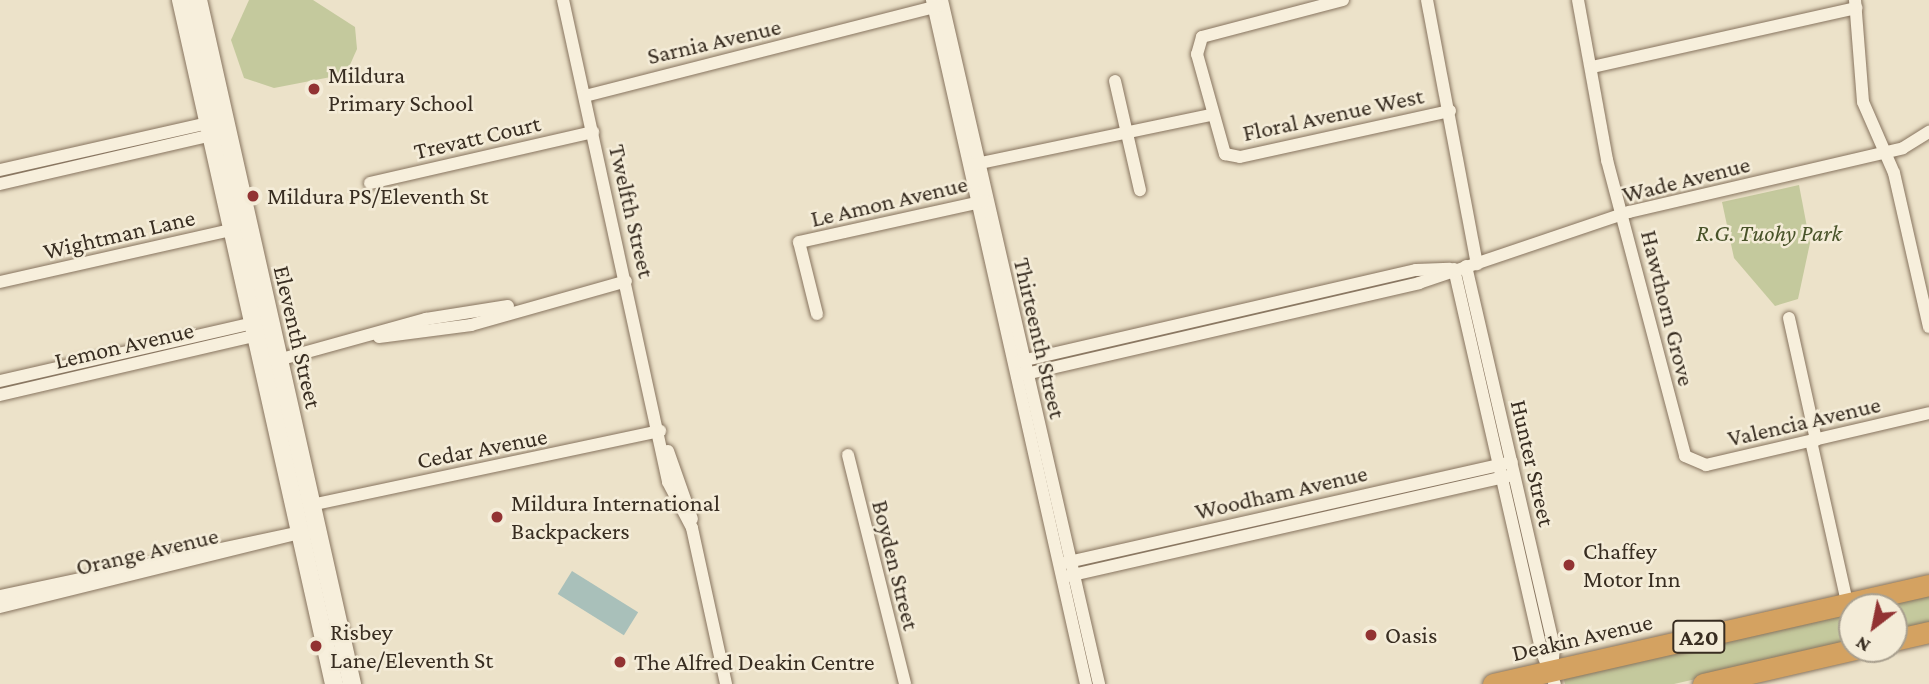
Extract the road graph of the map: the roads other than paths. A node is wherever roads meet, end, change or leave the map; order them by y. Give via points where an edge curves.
1 (181, 0) edge
2 (198, 0) edge
3 (563, 0) edge
4 (1343, 0) edge
5 (1427, 0) edge
6 (1578, 0) edge
7 (1855, 4) edge
8 (939, 7) edge
9 (1592, 67) junction
10 (1115, 81) dead end
11 (584, 92) junction
12 (1450, 111) junction
13 (1210, 115) junction
14 (215, 127) junction
15 (593, 132) junction
16 (1929, 132) edge
17 (1128, 133) junction
18 (1883, 153) junction
19 (54, 164) junction
20 (975, 168) junction
21 (3, 169) edge
22 (4, 183) edge
23 (370, 183) dead end
24 (1140, 190) dead end
25 (983, 201) junction
26 (1623, 215) junction
27 (240, 227) junction
28 (1466, 266) junction
29 (626, 281) junction
30 (0, 282) edge
31 (817, 314) dead end
32 (1789, 318) dead end
33 (1929, 327) edge
34 (260, 328) junction
35 (278, 360) junction
36 (1021, 368) junction
37 (0, 382) edge
38 (0, 395) edge
39 (1929, 413) edge
40 (660, 431) junction
41 (1814, 440) junction
42 (848, 454) dead end
43 (1689, 460) joint
44 (1506, 470) junction
45 (311, 505) junction
46 (309, 530) junction
47 (1065, 563) junction
48 (1068, 577) junction
49 (1929, 585) edge
50 (1845, 593) edge
51 (1893, 593) edge
52 (0, 596) edge
53 (1838, 605) edge
54 (0, 607) edge
55 (1929, 632) edge
56 (1908, 637) edge
57 (1838, 654) edge
58 (1553, 677) edge
59 (1761, 678) edge
60 (334, 684) edge
61 (352, 684) edge
62 (726, 684) edge
63 (905, 684) edge
64 (1086, 684) edge
65 (1099, 684) edge
66 (1493, 684) edge
67 (1703, 684) edge

1 - 14 main road, Eleventh Street
2 - 14 main road, Eleventh Street
3 - 11 street, Twelfth Street
4 - 13 street, Floral Avenue West via 1202,37 1197,54
5 - 12 street, Hunter Street
6 - 9 street, Hawthorn Grove
7 - 9 street
7 - 18 street via 1863,102
8 - 11 street, Sarnia Avenue
8 - 20 street, Thirteenth Street
9 - 26 street, Hawthorn Grove
10 - 17 street
11 - 15 street, Twelfth Street
12 - 13 street, Floral Avenue West via 1234,157 1220,148
12 - 28 street, Hunter Street
13 - 17 street
14 - 19 street
14 - 27 main road, Eleventh Street
15 - 23 street, Trevatt Court
15 - 29 street, Twelfth Street
16 - 18 street, Wade Avenue
17 - 20 street
17 - 24 street
18 - 26 street, Wade Avenue
18 - 33 street via 1896,182
19 - 21 street
19 - 22 street
20 - 25 street, Thirteenth Street
21 - 22 street
25 - 31 street, Le Amon Avenue via 799,242
25 - 36 street, Thirteenth Street
26 - 28 street, Wade Avenue
26 - 43 street, Hawthorn Grove via 1680,446
27 - 30 street, Wightman Lane
27 - 34 main road, Eleventh Street
28 - 36 street, Wade Avenue via 1419,283
28 - 44 street, Hunter Street
29 - 35 street via 523,305 426,319 379,337
29 - 40 street, Twelfth Street
32 - 41 street
34 - 35 main road, Eleventh Street
34 - 37 street, Lemon Avenue
34 - 38 street, Lemon Avenue
34 - 46 main road, Eleventh Street
35 - 45 main road, Eleventh Street
36 - 47 street, Thirteenth Street
39 - 41 street, Valencia Avenue
40 - 45 street, Cedar Avenue
40 - 62 street, Twelfth Street via 691,507
41 - 43 street, Valencia Avenue via 1706,465
41 - 50 street
42 - 63 street, Boyden Street
44 - 47 street, Woodham Avenue
44 - 48 street, Woodham Avenue
44 - 58 street, Hunter Street via 1554,647
45 - 46 main road, Eleventh Street
46 - 52 street, Orange Avenue
46 - 54 street, Orange Avenue
46 - 60 main road, Eleventh Street
46 - 61 main road, Eleventh Street
47 - 48 street, Thirteenth Street
48 - 64 street, Thirteenth Street
48 - 65 street, Thirteenth Street
49 - 51 highway, Deakin Avenue / A20
53 - 58 highway, Deakin Avenue / A20
55 - 56 highway
57 - 59 highway, A20
58 - 66 highway, Deakin Avenue / A20
59 - 67 highway, A20

